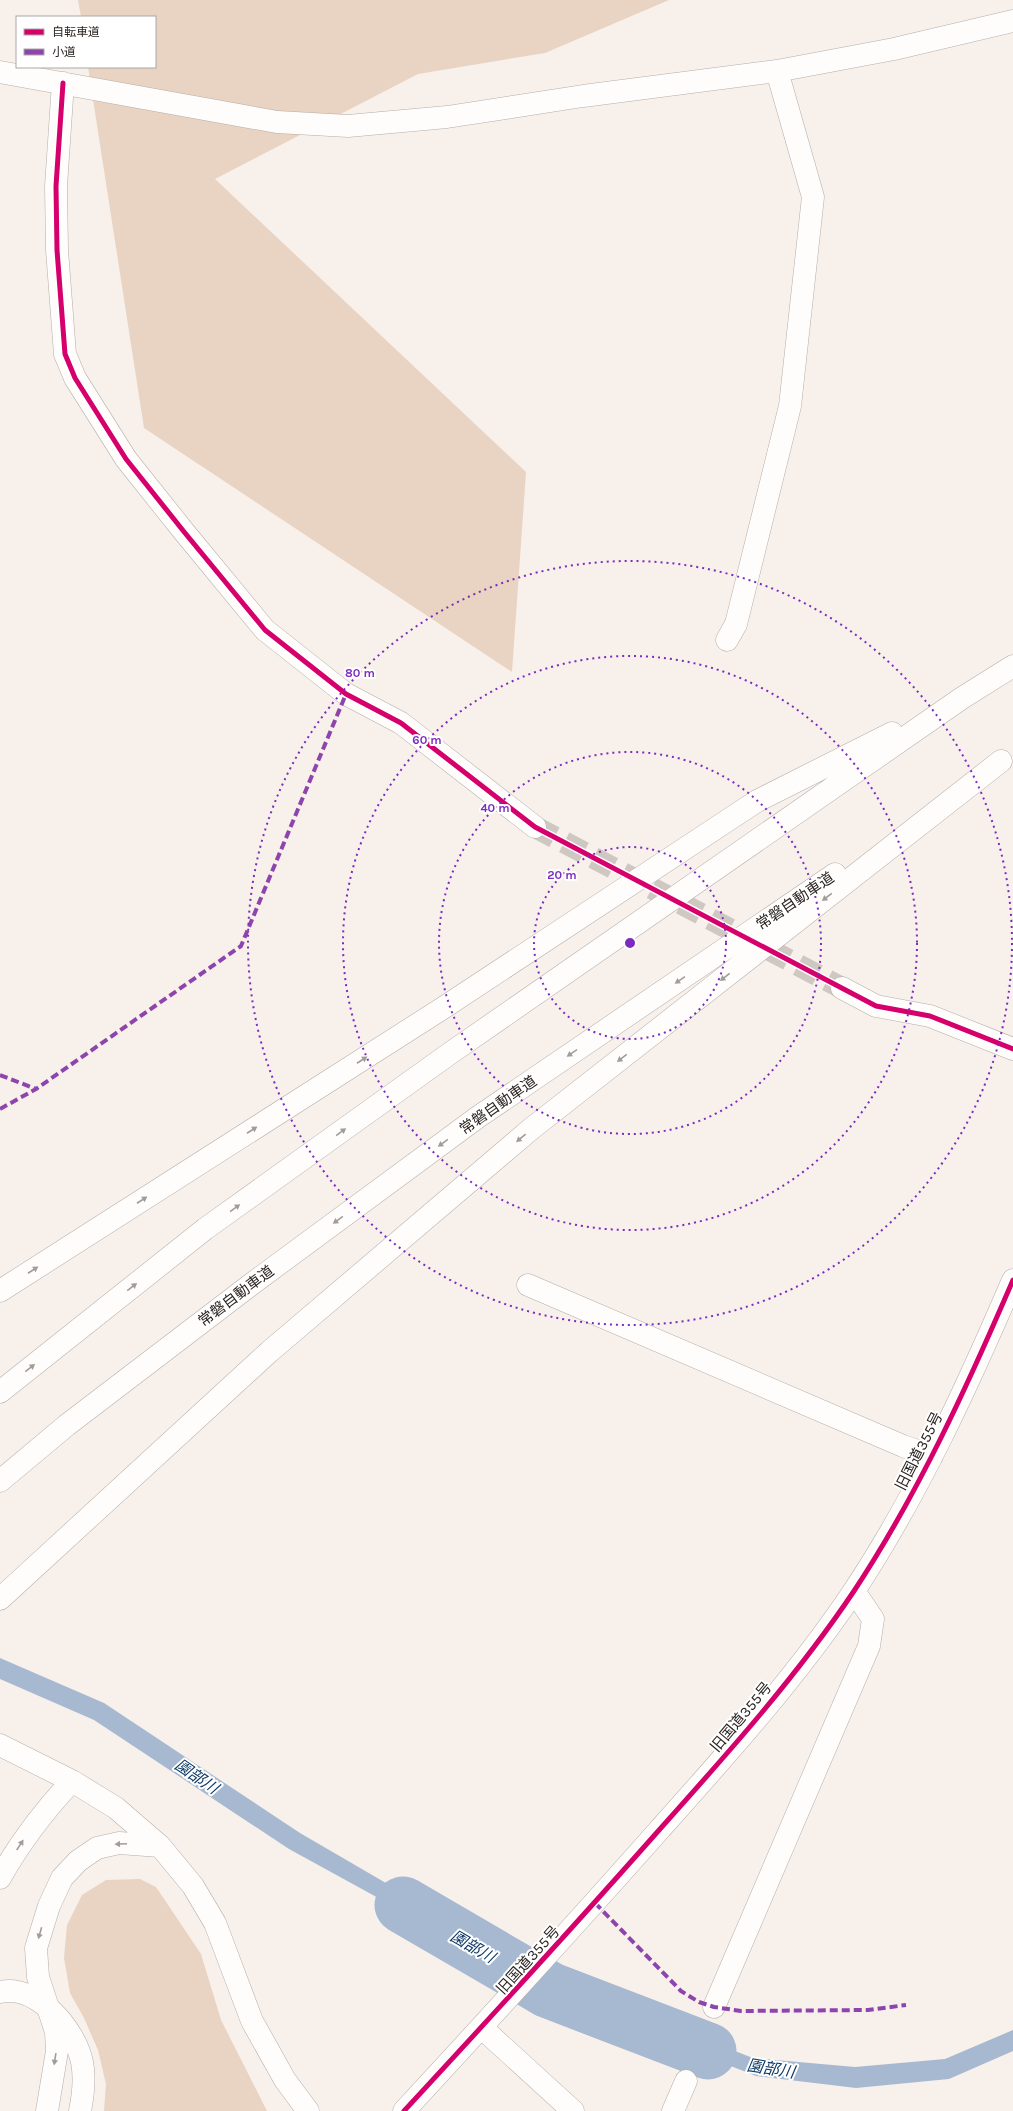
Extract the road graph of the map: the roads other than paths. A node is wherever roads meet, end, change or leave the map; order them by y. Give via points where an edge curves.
1 (1013, 21) edge
2 (777, 70) junction
3 (0, 72) edge
4 (63, 83) junction
5 (727, 640) dead end
6 (1013, 666) edge
7 (962, 698) junction
8 (1007, 757) edge
9 (535, 827) tunnel mouth
10 (842, 988) tunnel mouth
11 (1013, 1049) edge
12 (1013, 1280) edge
13 (528, 1285) dead end
14 (0, 1291) edge
15 (0, 1392) edge
16 (932, 1456) junction
17 (0, 1481) edge
18 (854, 1591) junction
19 (8, 1592) edge
20 (0, 1746) edge
21 (72, 1780) junction
22 (160, 1846) junction
23 (0, 1878) edge
24 (0, 1992) edge
25 (48, 2006) junction
26 (714, 2007) dead end
27 (482, 2028) junction
28 (686, 2081) dead end
29 (47, 2111) edge
30 (80, 2111) edge
31 (308, 2111) edge
32 (404, 2111) edge
33 (573, 2111) edge
34 (673, 2111) edge

1 - 2 main road via 894,49
2 - 4 main road via 447,117 348,126 277,122
2 - 5 main road via 813,197 790,406 736,624
3 - 4 main road
4 - 9 main road via 56,186 56,236 65,354 75,378 126,459 265,630 346,694 401,723
6 - 7 main road
14 -> 7 main road via 443,1008 756,801
15 -> 7 main road via 205,1229 449,1054
8 -> 17 main road, 常磐自動車道 via 478,1117 253,1283 67,1425
8 -> 19 main road via 531,1129 269,1352
10 - 11 main road via 876,1006 930,1016
12 - 16 main road, 旧国道355号
13 - 16 main road
16 - 18 main road, 旧国道355号
18 - 26 main road via 873,1619 869,1646
18 - 27 main road, 旧国道355号 via 758,1718
20 - 21 main road
21 - 22 main road via 116,1808
23 -> 21 main road via 29,1830
22 -> 25 main road via 119,1843 98,1848 78,1861 62,1878 49,1906 36,1948 38,1977
22 - 31 main road via 193,1886 215,1923 252,2021 285,2080
24 - 25 main road via 7,1990 23,1993
25 -> 29 main road via 56,2032 57,2051
25 - 30 main road via 76,2042 82,2063
27 - 32 main road, 旧国道355号
27 - 33 main road
28 - 34 main road

